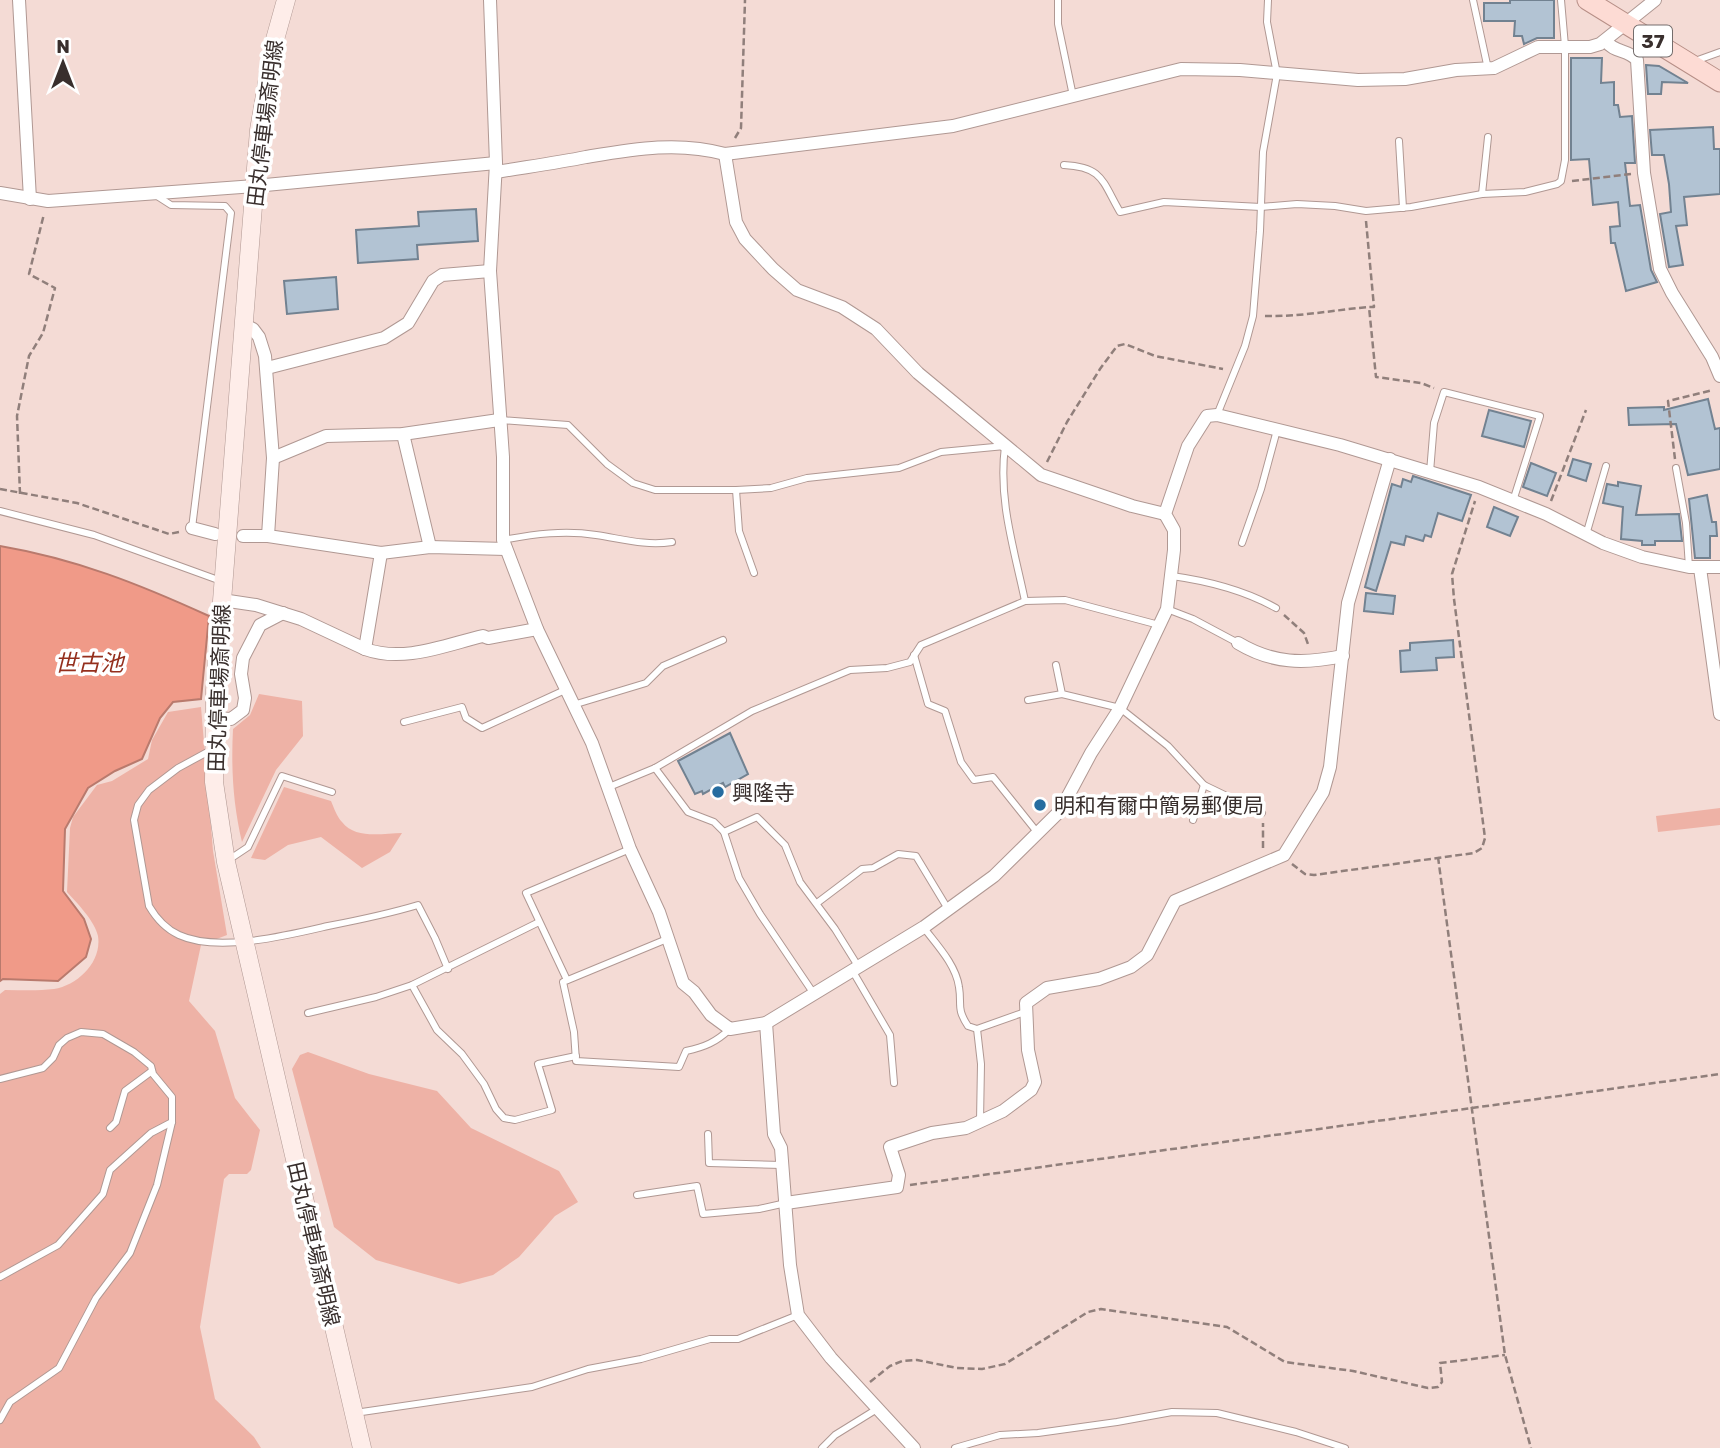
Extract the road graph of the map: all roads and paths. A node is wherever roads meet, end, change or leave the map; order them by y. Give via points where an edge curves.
1 (19, 0) edge
2 (286, 0) edge
3 (491, 0) edge
4 (745, 0) edge
5 (1058, 0) edge
6 (1268, 0) edge
7 (1473, 0) edge
8 (1561, 0) edge
9 (1587, 0) edge
10 (1655, 0) edge
11 (1626, 25) junction
12 (1605, 41) junction
13 (1565, 46) junction
14 (1720, 52) edge
15 (1690, 63) junction
16 (1488, 69) junction
17 (1277, 74) junction
18 (1720, 82) edge
19 (1073, 96) junction
20 (1488, 137) dead end
21 (1399, 141) dead end
22 (725, 154) junction
23 (1063, 164) dead end
24 (496, 167) junction
25 (1644, 173) junction
26 (1561, 181) junction
27 (255, 186) junction
28 (0, 193) edge
29 (153, 194) junction
30 (1482, 194) junction
31 (30, 199) junction
32 (48, 201) junction
33 (1261, 206) junction
34 (1403, 208) junction
35 (1366, 211) junction
36 (491, 271) junction
37 (1369, 307) junction
38 (1253, 316) junction
39 (243, 324) junction
40 (267, 368) junction
41 (1234, 373) junction
42 (1720, 376) edge
43 (1720, 388) edge
44 (1444, 392) junction
45 (1586, 411) dead end
46 (1217, 415) junction
47 (499, 420) junction
48 (1277, 430) junction
49 (403, 434) junction
50 (1005, 446) junction
51 (273, 458) junction
52 (1390, 459) junction
53 (1606, 466) dead end
54 (1676, 468) joint
55 (1430, 471) junction
56 (1041, 475) junction
57 (1479, 487) junction
58 (0, 489) edge
59 (736, 490) junction
60 (20, 494) junction
61 (1513, 501) junction
62 (0, 511) edge
63 (1165, 514) junction
64 (1546, 514) junction
65 (192, 528) junction
66 (215, 534) dead end
67 (1586, 535) junction
68 (243, 536) dead end
69 (268, 536) junction
70 (673, 542) dead end
71 (1242, 543) dead end
72 (504, 544) junction
73 (430, 547) junction
74 (381, 553) junction
75 (1720, 567) edge
76 (1695, 568) junction
77 (754, 573) dead end
78 (1172, 576) junction
79 (223, 591) junction
80 (1025, 601) junction
81 (1276, 608) joint
82 (1167, 609) junction
83 (283, 613) junction
84 (1161, 626) junction
85 (537, 629) junction
86 (723, 639) dead end
87 (1238, 643) joint
88 (365, 649) junction
89 (914, 655) junction
90 (1343, 656) junction
91 (1315, 662) junction
92 (1056, 665) dead end
93 (565, 690) junction
94 (1062, 694) junction
95 (1028, 700) dead end
96 (573, 705) junction
97 (1119, 708) junction
98 (1720, 714) edge
99 (214, 718) junction
100 (404, 722) dead end
101 (213, 748) junction
102 (655, 768) junction
103 (1204, 785) junction
104 (609, 787) junction
105 (332, 792) dead end
106 (1262, 813) joint
107 (1193, 820) dead end
108 (724, 832) junction
109 (1037, 832) junction
110 (629, 849) junction
111 (1284, 855) junction
112 (1438, 857) junction
113 (226, 862) junction
114 (1263, 865) junction
115 (817, 903) junction
116 (948, 909) junction
117 (539, 922) junction
118 (924, 927) junction
119 (667, 939) junction
120 (245, 942) junction
121 (855, 968) junction
122 (448, 969) junction
123 (567, 980) junction
124 (412, 985) junction
125 (814, 994) junction
126 (1027, 1012) junction
127 (308, 1013) dead end
128 (766, 1023) junction
129 (730, 1029) junction
130 (977, 1029) junction
131 (576, 1056) junction
132 (152, 1071) junction
133 (1720, 1073) edge
134 (0, 1079) edge
135 (894, 1083) dead end
136 (1473, 1108) junction
137 (980, 1121) junction
138 (172, 1122) junction
139 (110, 1128) dead end
140 (708, 1134) dead end
141 (782, 1165) junction
142 (897, 1187) junction
143 (637, 1195) dead end
144 (786, 1203) junction
145 (0, 1276) edge
146 (798, 1315) junction
147 (1505, 1355) junction
148 (859, 1391) junction
149 (877, 1409) junction
150 (354, 1413) junction
151 (0, 1420) edge
152 (358, 1445) edge
153 (822, 1448) edge
154 (914, 1448) edge
155 (955, 1448) edge
156 (1345, 1448) edge
157 (1531, 1448) edge

1 - 31 street
2 - 27 main road, 田丸停車場斎明線 via 266,81
3 - 24 street
4 - 22 path via 741,128
5 - 19 lane via 1058,24
6 - 17 lane via 1267,22
7 - 16 lane
8 - 13 lane
9 - 11 main road, 37
10 - 11 street
11 - 12 street
11 - 15 main road, 37
12 - 13 street via 1590,47
12 - 25 street via 1637,60
13 - 16 street via 1532,49
13 - 26 lane
14 - 15 lane
15 - 18 main road, 37
16 - 17 street via 1370,80
17 - 19 street via 1181,69
17 - 33 lane via 1263,152
19 - 22 street via 953,126
20 - 30 lane
21 - 34 lane
22 - 24 street via 704,148 662,147
22 - 50 street via 736,222 773,269 797,290 842,307 876,329 919,373
23 - 33 lane via 1096,172 1120,212 1164,202
24 - 27 street
24 - 36 street
25 - 26 path
25 - 42 street via 1660,270
26 - 30 lane via 1525,192
27 - 29 street
27 - 39 main road, 田丸停車場斎明線
28 - 31 street
29 - 32 street
29 - 65 lane via 171,205 225,206 231,213
30 - 34 lane
31 - 32 street
32 - 60 path via 29,274 55,288 43,332 29,356 18,416
33 - 35 lane via 1335,206
33 - 38 lane
34 - 35 lane
35 - 37 path via 1374,307
36 - 40 street via 442,275 433,281 408,323 384,338
36 - 47 street
37 - 38 path via 1294,317
37 - 44 path via 1376,377 1421,383
38 - 41 lane
39 - 40 street via 253,329 263,345
39 - 79 main road, 田丸停車場斎明線
40 - 51 street
41 - 46 lane
41 - 56 path via 1155,356 1125,344 1117,346 1067,422
43 - 54 path via 1668,401
44 - 55 lane via 1434,423
44 - 61 lane via 1540,416
45 - 64 path
46 - 48 street
46 - 63 street via 1207,416 1188,446
47 - 49 street
47 - 59 lane via 568,425 632,483 655,490
47 - 72 street
48 - 52 street
48 - 71 lane
49 - 51 street via 326,436
49 - 73 street
50 - 56 street
50 - 59 lane via 941,452 899,468
50 - 80 lane via 1003,495
51 - 69 street
52 - 55 street
52 - 90 street via 1352,584
53 - 67 lane
54 - 76 lane
55 - 57 street
56 - 63 street
57 - 61 street
57 - 112 path via 1452,574 1485,838 1474,853
58 - 60 path
59 - 77 lane via 739,531
60 - 65 path via 77,503 169,534
61 - 64 street
62 - 79 lane via 94,535 191,572
63 - 78 street via 1174,530
64 - 67 street
65 - 66 street
67 - 76 street via 1642,557
68 - 69 street
69 - 74 street
70 - 72 lane via 654,545 570,532 535,534
72 - 73 street
72 - 85 street
73 - 74 street
74 - 88 street
75 - 76 street
76 - 98 street
78 - 81 lane via 1255,596
78 - 82 street
79 - 83 street
79 - 99 main road, 田丸停車場斎明線
80 - 84 lane via 1065,600
80 - 89 lane via 921,645
81 - 91 path via 1304,633
82 - 84 street
82 - 87 lane
83 - 88 street
83 - 99 street via 260,625 243,658 243,710 232,719
84 - 97 street
85 - 88 street via 396,656
85 - 93 street
86 - 96 lane via 663,666 646,683
87 - 91 street via 1255,653
89 - 102 lane via 910,662 887,668 849,670 752,711
89 - 109 lane via 929,704 945,711 961,762 974,780 993,776
90 - 91 street
90 - 111 street via 1323,792
92 - 94 lane
93 - 96 street
93 - 100 lane via 482,728 466,718 462,707
94 - 95 lane
94 - 97 lane
96 - 104 street
97 - 103 lane via 1168,746
97 - 109 street via 1060,811
99 - 101 main road, 田丸停車場斎明線
101 - 113 main road, 田丸停車場斎明線
101 - 120 lane via 149,790 134,820 155,918 190,939
102 - 104 lane
102 - 108 lane via 688,812 714,822
103 - 106 lane
103 - 107 lane
104 - 110 street
105 - 113 lane via 282,776 248,847
106 - 114 path
108 - 115 lane via 757,817 785,845 800,882
108 - 125 lane via 739,878
109 - 116 street via 994,876
110 - 117 lane via 526,893
110 - 119 street
111 - 112 path via 1296,869 1314,875
111 - 114 street
112 - 136 path
113 - 120 main road, 田丸停車場斎明線
114 - 126 street via 1175,901 1147,954 1131,967 1099,979 1047,988 1026,1003
115 - 116 lane via 862,869 898,854 916,856
115 - 121 lane
116 - 118 street
117 - 122 lane
117 - 123 lane
118 - 121 street
118 - 130 lane via 951,967 959,987 962,1017
119 - 123 lane
119 - 129 street via 683,983
120 - 122 lane via 290,936 418,905
120 - 150 main road, 田丸停車場斎明線
121 - 125 street
121 - 135 lane via 890,1035
122 - 124 lane
123 - 131 lane via 563,982
124 - 127 lane
124 - 131 lane via 437,1030 462,1054 504,1118 515,1120 552,1110 538,1064
125 - 128 street
126 - 130 lane
126 - 137 street via 1035,1082 1003,1111
128 - 129 street
128 - 141 street via 774,1134
129 - 131 lane via 716,1042 686,1051 679,1067 576,1061
130 - 137 lane
132 - 134 lane via 134,1052 103,1034 81,1032 59,1045 43,1068
132 - 138 lane via 172,1097
132 - 139 lane via 125,1091
133 - 136 path
136 - 142 path
136 - 147 path
137 - 142 street via 890,1147 899,1175
138 - 145 lane via 151,1133 110,1170 103,1194 58,1245
138 - 151 lane via 157,1185 130,1252 96,1298 59,1368 10,1402
140 - 141 lane via 709,1163
141 - 144 street
142 - 144 street
143 - 144 lane via 697,1186 703,1214
144 - 146 street
146 - 148 street
146 - 150 lane via 738,1339 710,1339 532,1387
147 - 148 path via 1440,1363 1442,1382 1428,1388 1285,1362 1227,1327 1101,1309 1088,1312 1005,1364 982,1369 902,1361
147 - 157 path
148 - 149 street
149 - 153 lane
149 - 154 street
150 - 152 main road, 田丸停車場斎明線
155 - 156 lane via 1000,1435 1172,1412 1217,1413

